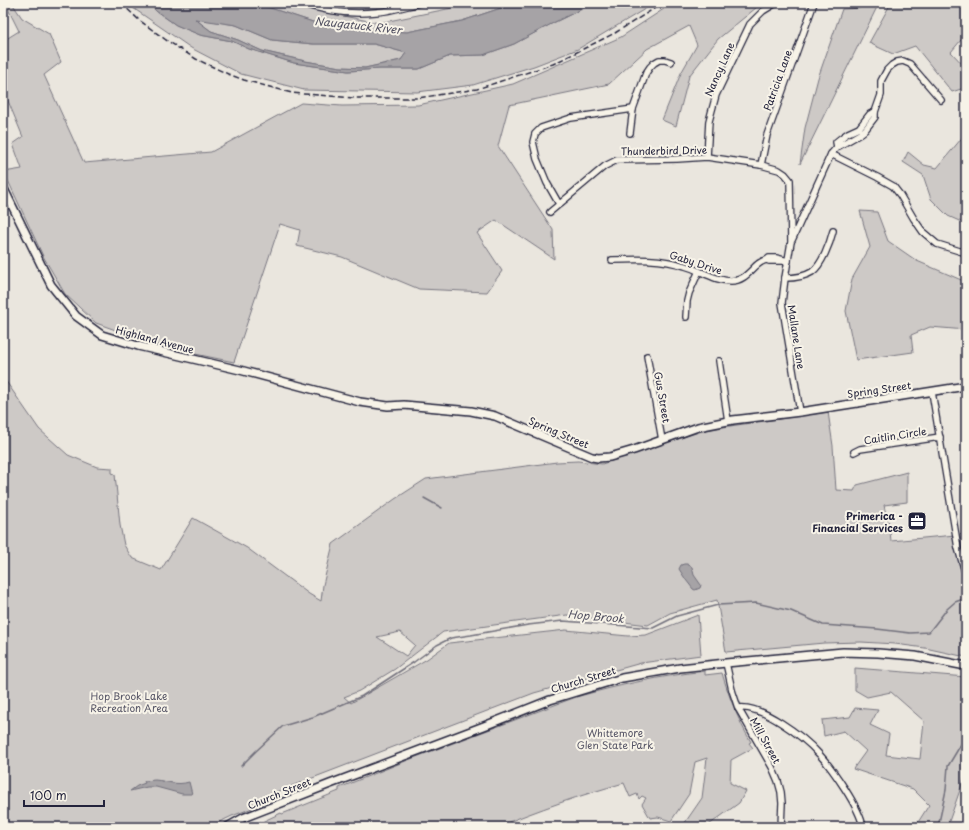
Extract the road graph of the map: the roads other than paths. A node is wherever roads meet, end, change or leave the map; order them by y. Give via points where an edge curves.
1 (300, 3) edge
2 (419, 3) edge
3 (776, 3) edge
4 (814, 3) edge
5 (671, 62) dead end
6 (941, 100) dead end
7 (633, 109) junction
8 (630, 133) dead end
9 (831, 154) junction
10 (707, 157) junction
11 (761, 165) junction
12 (3, 187) edge
13 (559, 204) junction
14 (550, 212) dead end
15 (833, 231) dead end
16 (791, 242) junction
17 (966, 252) edge
18 (612, 260) dead end
19 (788, 261) junction
20 (699, 271) junction
21 (785, 278) junction
22 (686, 317) dead end
23 (647, 356) dead end
24 (718, 362) dead end
25 (240, 370) joint
26 (966, 386) edge
27 (932, 392) junction
28 (800, 412) junction
29 (728, 421) junction
30 (940, 437) junction
31 (662, 440) junction
32 (854, 452) dead end
33 (966, 575) edge
34 (726, 663) junction
35 (966, 666) edge
36 (738, 708) junction
37 (227, 827) edge
38 (781, 827) edge
39 (863, 827) edge

1 - 2 street via 326,10 360,13 378,12
3 - 10 street, Nancy Lane via 750,24 716,95 709,120
4 - 11 street, Patricia Lane via 767,135
5 - 7 street via 659,60 650,67
6 - 9 street, Mallane Lane via 910,64 897,62 888,70 882,81 875,117 865,130 837,147
7 - 8 street
7 - 13 street via 571,118 541,128 535,134 533,142 537,159
9 - 16 street, Mallane Lane
9 - 17 street via 893,186 923,232 937,244
10 - 11 street, Thunderbird Drive
10 - 13 street, Thunderbird Drive via 617,160 605,166
11 - 16 street, Mallane Lane via 779,170 790,180
12 - 25 main road, Highland Avenue via 51,285 76,316 102,335
13 - 14 street, Thunderbird Drive
15 - 21 street via 825,254 812,272 799,277
16 - 19 street, Mallane Lane
18 - 20 street, Gaby Drive via 660,260
19 - 20 street, Gaby Drive via 769,258 744,277 733,281 721,280
19 - 21 street, Mallane Lane
20 - 22 street via 688,297
21 - 28 street, Mallane Lane via 782,303
23 - 31 street, Gus Street
24 - 29 street
25 - 31 main road, Spring Street via 360,402 471,411 494,416 598,458 610,457
26 - 27 main road, Spring Street
27 - 28 main road, Spring Street
27 - 30 street
28 - 29 main road, Spring Street
29 - 31 main road, Spring Street via 698,427
30 - 32 street, Caitlin Circle
30 - 33 street via 958,548
34 - 35 main road, Church Street via 853,652 915,656
34 - 36 street, Mill Street
34 - 37 main road, Church Street via 622,678 550,700 243,818
36 - 38 street, Mill Street via 778,781 782,798
36 - 39 street via 749,708 771,717 789,728 818,753 853,803

